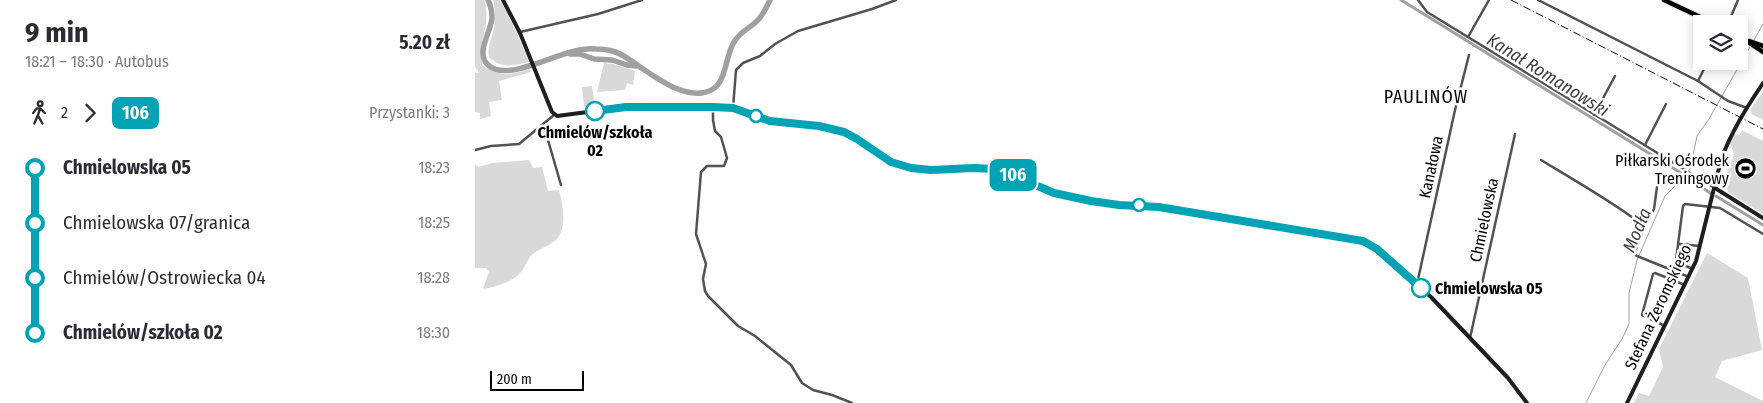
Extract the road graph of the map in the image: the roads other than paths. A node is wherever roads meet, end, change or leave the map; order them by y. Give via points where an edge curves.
1 (503, 0) edge
2 (642, 0) edge
3 (896, 0) edge
4 (1418, 0) edge
5 (1489, 0) edge
6 (1538, 0) edge
7 (1663, 0) edge
8 (1738, 0) edge
9 (1696, 15) edge
10 (1732, 15) edge
11 (520, 32) junction
12 (1468, 37) junction
13 (1759, 46) edge
14 (1763, 52) edge
15 (1469, 55) dead end
16 (1704, 70) edge
17 (1615, 76) dead end
18 (1698, 81) junction
19 (1763, 83) edge
20 (1665, 104) dead end
21 (713, 107) junction
22 (733, 108) junction
23 (1747, 108) junction
24 (555, 115) junction
25 (1594, 115) junction
26 (542, 126) junction
27 (1515, 134) dead end
28 (1645, 146) junction
29 (475, 150) edge
30 (1541, 160) dead end
31 (561, 185) dead end
32 (1657, 187) dead end
33 (1715, 188) junction
34 (1710, 207) junction
35 (1763, 218) edge
36 (1644, 228) junction
37 (1763, 234) edge
38 (1679, 244) junction
39 (1687, 244) junction
40 (1701, 246) junction
41 (1684, 265) junction
42 (1693, 269) junction
43 (1689, 277) junction
44 (1417, 284) junction
45 (1685, 285) junction
46 (1665, 326) junction
47 (1470, 340) junction
48 (852, 403) edge
49 (1527, 403) edge
50 (1627, 403) edge

1 - 11 street
2 - 11 street
3 - 22 street via 798,31 743,63 736,70
4 - 12 street via 1427,12
5 - 12 street
6 - 18 street
7 - 9 main road
8 - 10 street
11 - 24 street
12 - 25 street
13 - 14 main road
15 - 44 street, Kanałowa
16 - 18 street
17 - 25 street
18 - 23 street via 1725,99
19 - 23 street, Stefana Żeromskiego
20 - 28 street
21 - 22 street
21 - 24 street via 626,107
21 - 48 street via 715,130 723,142 727,158 724,166 707,166 701,172 696,234 706,264 705,291 738,326 791,365 797,378 806,386
22 - 44 street via 770,121 844,132 903,167 993,169 1054,193 1091,201 1159,207 1363,241
23 - 33 street, Stefana Żeromskiego via 1727,144
24 - 26 street
25 - 28 street
26 - 29 street via 519,144
26 - 31 street
27 - 47 street, Chmielowska
28 - 33 street
30 - 36 street via 1627,213
32 - 36 street via 1654,209
33 - 34 street, Stefana Żeromskiego
33 - 35 street
34 - 37 street via 1720,208
34 - 38 street via 1683,206
34 - 40 street, Stefana Żeromskiego
36 - 43 street via 1634,252 1637,256
38 - 39 street
38 - 41 street via 1676,260
39 - 40 street
39 - 41 street
40 - 42 street, Stefana Żeromskiego
41 - 42 street
42 - 43 street, Stefana Żeromskiego
43 - 45 street, Stefana Żeromskiego
44 - 47 street
45 - 46 street, Stefana Żeromskiego
45 - 46 street via 1653,274 1642,315
46 - 50 street, Stefana Żeromskiego
47 - 49 street via 1508,378

